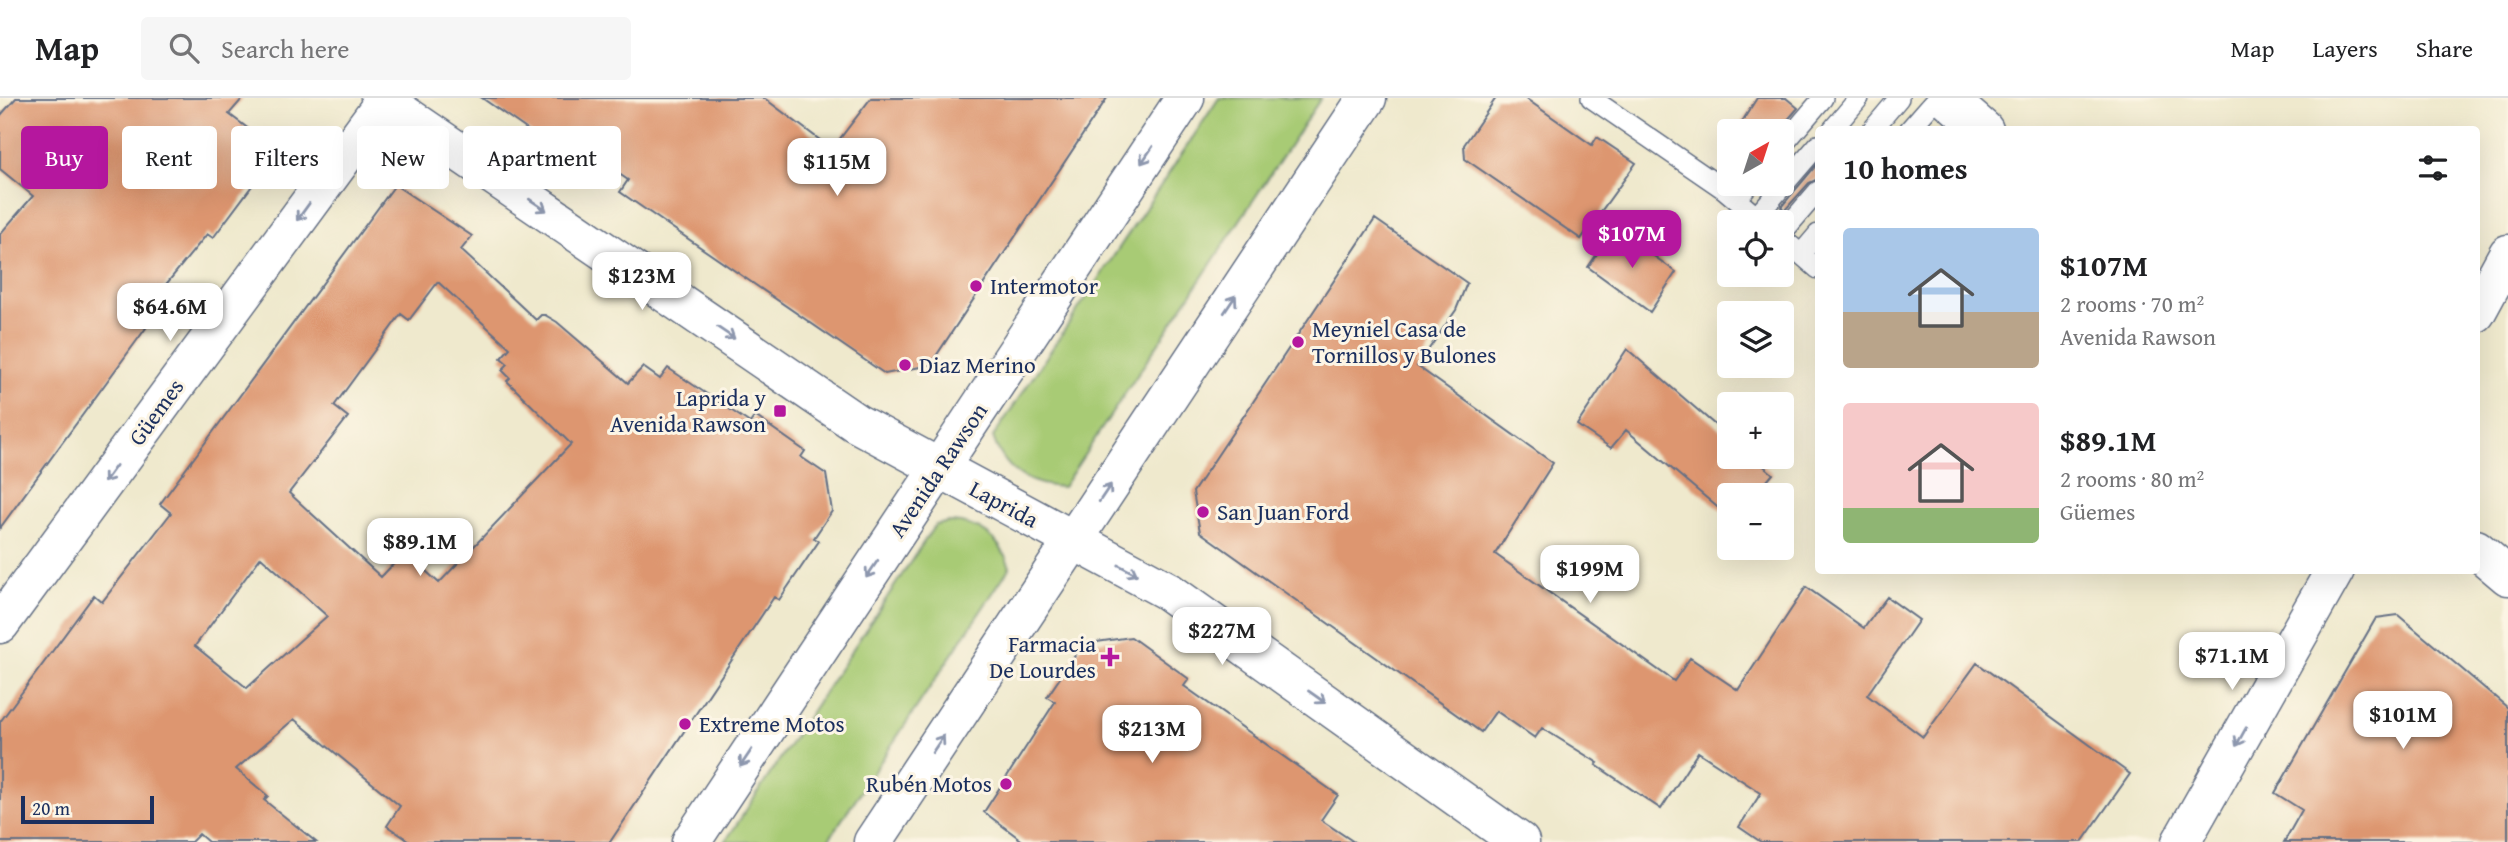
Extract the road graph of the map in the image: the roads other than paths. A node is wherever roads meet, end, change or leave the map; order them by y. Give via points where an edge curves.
1 (1185, 98) edge
2 (1367, 98) edge
3 (1591, 98) edge
4 (1823, 98) edge
5 (1859, 98) edge
6 (1899, 98) edge
7 (384, 99) edge
8 (1963, 118) edge
9 (1835, 126) edge
10 (1874, 126) edge
11 (1927, 126) edge
12 (1794, 132) edge
13 (1815, 149) edge
14 (1815, 195) edge
15 (1738, 196) edge
16 (1735, 199) junction
17 (1748, 210) edge
18 (1766, 210) edge
19 (1794, 220) edge
20 (1815, 238) edge
21 (1794, 247) edge
22 (1801, 254) junction
23 (2508, 254) edge
24 (1815, 266) edge
25 (2480, 306) edge
26 (939, 468) junction
27 (1073, 541) junction
28 (2480, 552) edge
29 (2333, 574) edge
30 (2508, 576) edge
31 (0, 624) edge
32 (691, 842) edge
33 (873, 842) edge
34 (1520, 842) edge
35 (2181, 842) edge

1 -> 26 street, Avenida Rawson
27 -> 2 street
3 - 16 lane
4 - 12 lane
5 - 9 lane
6 - 10 lane
7 -> 26 street, Laprida via 856,423
7 -> 31 street, Güemes
8 - 11 lane
13 - 18 lane
14 - 19 lane
15 - 16 lane
16 - 17 lane
20 - 22 lane
21 - 22 lane
22 - 24 lane
23 - 25 street
26 - 27 street, Laprida
26 -> 32 street, Avenida Rawson
33 -> 27 street
27 -> 34 street, Laprida via 1166,590
28 - 30 street
29 -> 35 street

